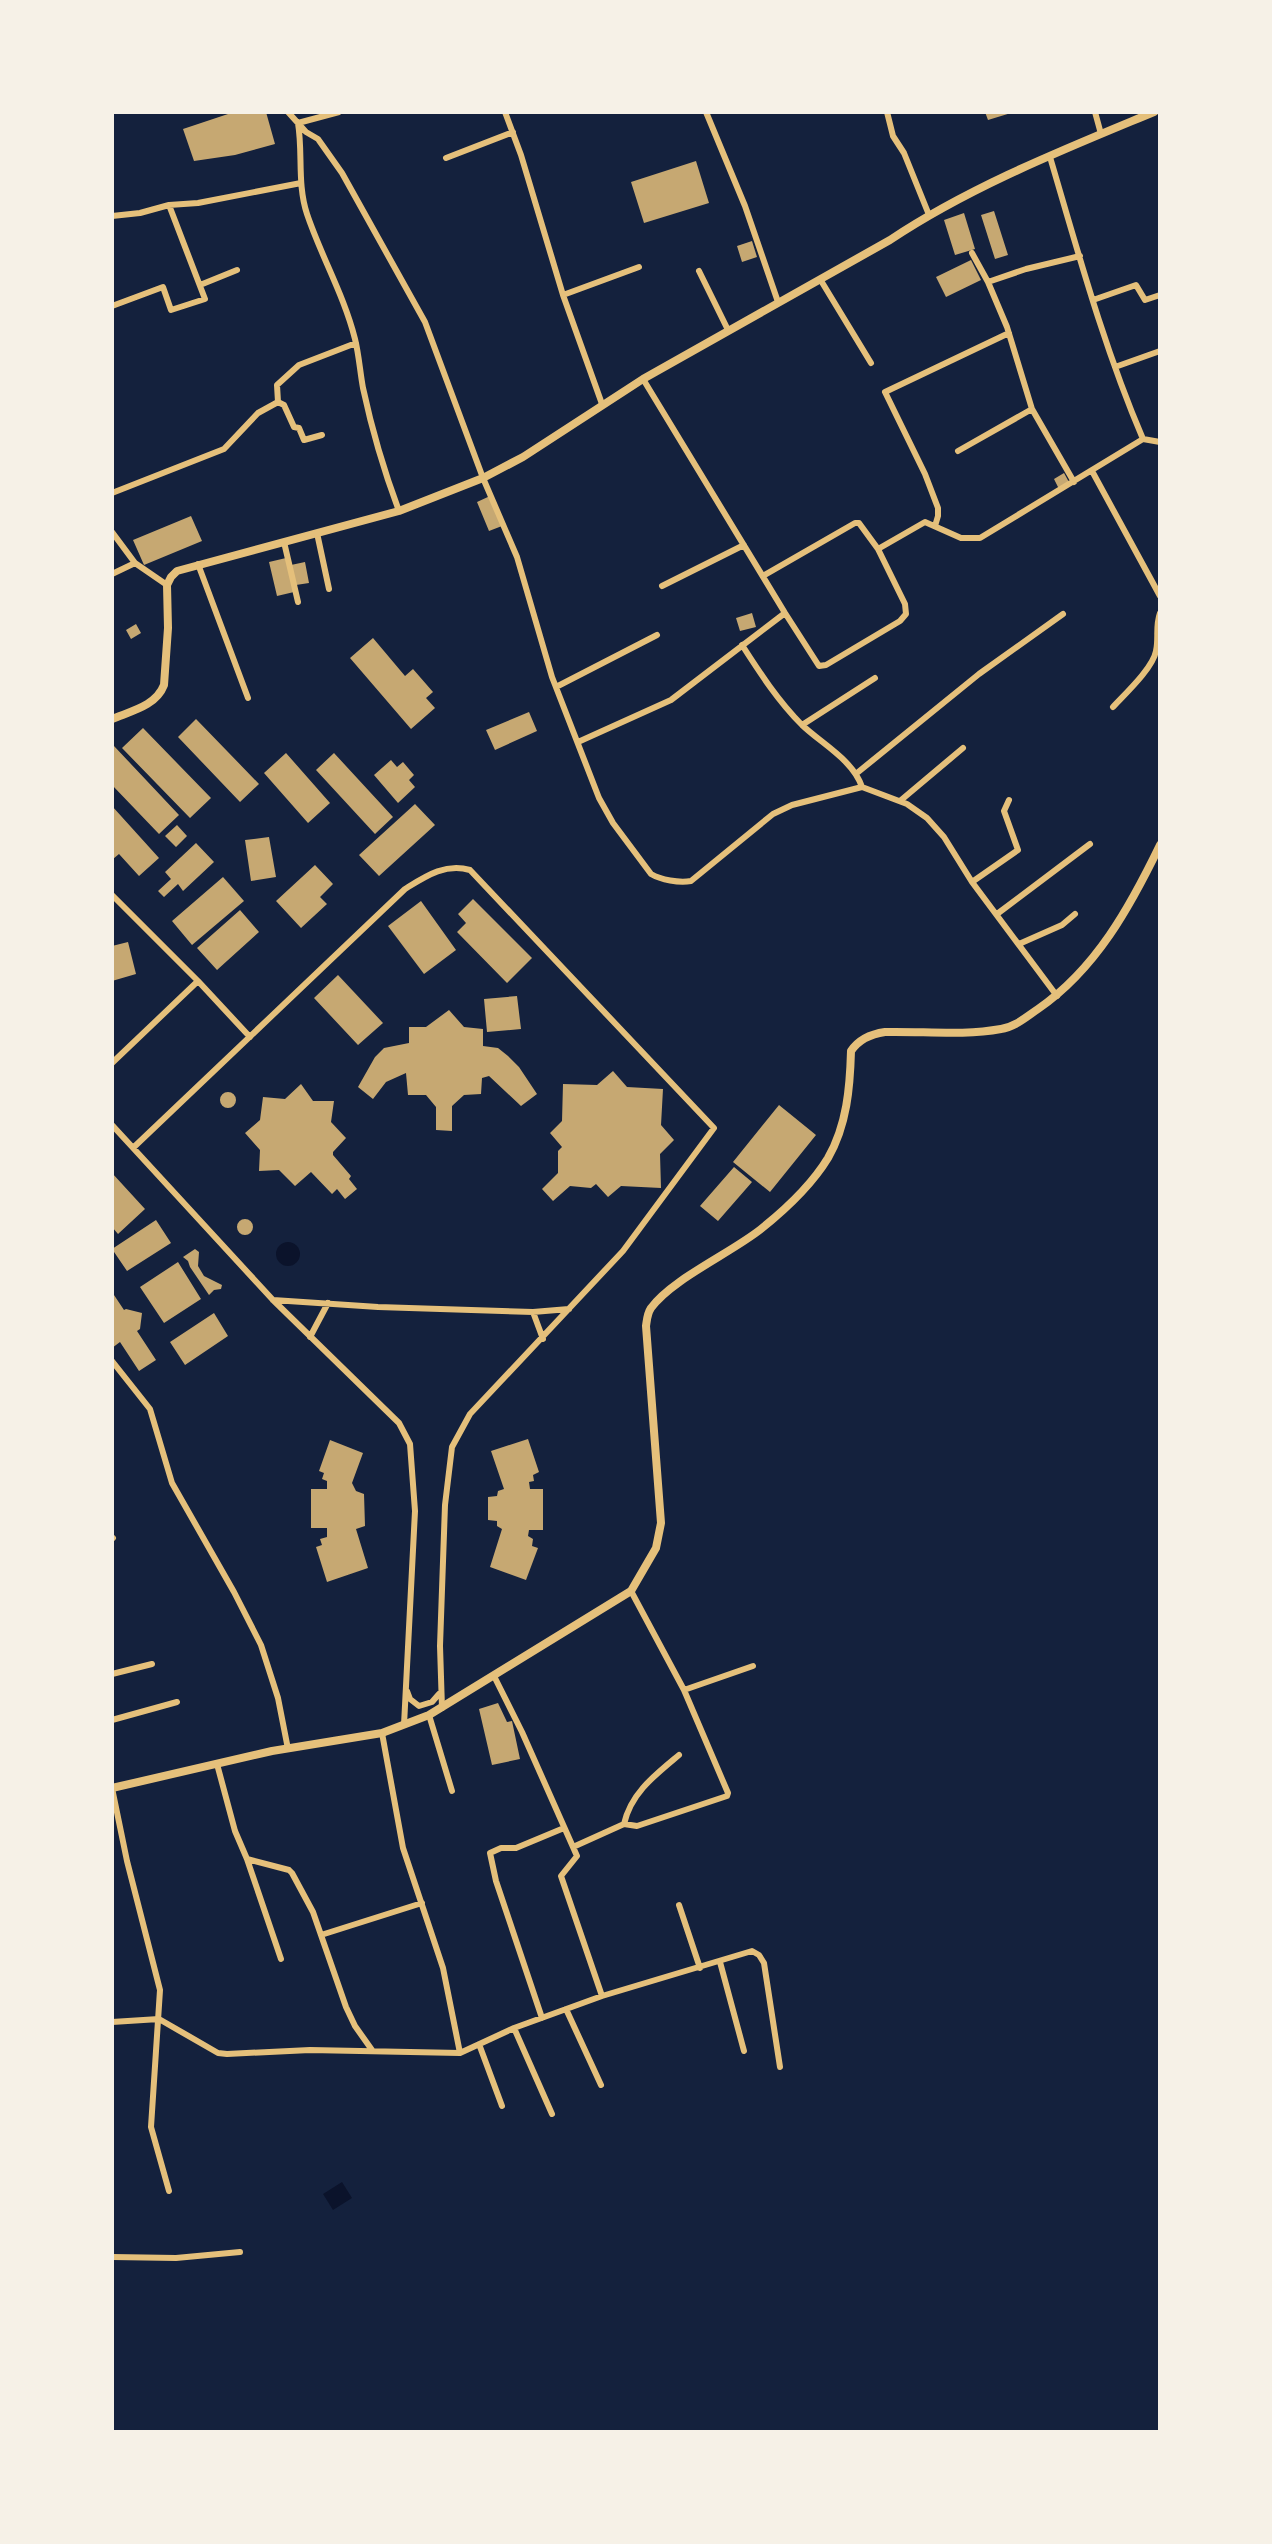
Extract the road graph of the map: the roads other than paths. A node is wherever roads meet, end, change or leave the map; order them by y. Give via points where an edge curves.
1 (288, 112) edge
2 (339, 112) edge
3 (505, 112) edge
4 (706, 112) edge
5 (887, 112) edge
6 (1095, 112) edge
7 (1154, 112) edge
8 (298, 123) junction
9 (513, 132) junction
10 (1101, 134) junction
11 (1050, 157) junction
12 (446, 158) dead end
13 (301, 183) junction
14 (169, 205) junction
15 (929, 215) junction
16 (112, 216) edge
17 (972, 253) dead end
18 (1080, 256) junction
19 (639, 267) dead end
20 (237, 270) dead end
21 (699, 271) dead end
22 (820, 279) junction
23 (988, 282) junction
24 (200, 285) junction
25 (563, 295) junction
26 (1160, 295) edge
27 (1093, 300) junction
28 (778, 302) junction
29 (112, 306) edge
30 (728, 330) junction
31 (1009, 333) junction
32 (356, 343) junction
33 (1160, 351) edge
34 (871, 363) dead end
35 (1115, 367) junction
36 (643, 379) junction
37 (278, 402) junction
38 (602, 404) junction
39 (1032, 409) junction
40 (322, 435) dead end
41 (1143, 439) junction
42 (1160, 442) edge
43 (958, 451) dead end
44 (1092, 471) junction
45 (483, 478) junction
46 (1074, 482) junction
47 (112, 493) edge
48 (399, 511) junction
49 (935, 526) junction
50 (112, 532) edge
51 (317, 533) junction
52 (284, 542) junction
53 (744, 545) junction
54 (878, 549) junction
55 (135, 563) junction
56 (198, 564) junction
57 (112, 574) edge
58 (763, 576) junction
59 (167, 585) junction
60 (662, 586) dead end
61 (329, 589) dead end
62 (1160, 596) edge
63 (298, 602) dead end
64 (785, 613) junction
65 (1160, 613) edge
66 (1063, 614) dead end
67 (657, 635) dead end
68 (742, 645) junction
69 (875, 678) dead end
70 (556, 687) junction
71 (248, 698) dead end
72 (1113, 707) dead end
73 (112, 719) edge
74 (802, 725) junction
75 (578, 742) junction
76 (963, 748) dead end
77 (857, 773) junction
78 (862, 787) junction
79 (1009, 800) dead end
80 (900, 801) junction
81 (1090, 844) dead end
82 (1160, 845) edge
83 (972, 882) junction
84 (112, 895) edge
85 (997, 914) junction
86 (1075, 914) dead end
87 (1019, 944) junction
88 (198, 981) junction
89 (1057, 996) junction
90 (250, 1037) junction
91 (112, 1063) edge
92 (112, 1125) edge
93 (134, 1147) junction
94 (273, 1300) junction
95 (328, 1303) junction
96 (569, 1309) junction
97 (533, 1312) junction
98 (310, 1337) junction
99 (543, 1339) junction
100 (112, 1361) edge
101 (116, 1371) edge
102 (631, 1591) junction
103 (152, 1664) dead end
104 (753, 1666) dead end
105 (112, 1674) edge
106 (494, 1676) junction
107 (406, 1690) junction
108 (684, 1690) junction
109 (440, 1691) junction
110 (177, 1702) dead end
111 (442, 1708) junction
112 (429, 1715) junction
113 (112, 1720) edge
114 (404, 1725) junction
115 (382, 1733) junction
116 (288, 1749) junction
117 (679, 1755) dead end
118 (217, 1764) junction
119 (112, 1788) edge
120 (452, 1791) dead end
121 (624, 1824) junction
122 (564, 1828) junction
123 (573, 1847) junction
124 (247, 1859) junction
125 (422, 1903) junction
126 (679, 1905) dead end
127 (321, 1935) junction
128 (281, 1959) dead end
129 (720, 1962) junction
130 (700, 1968) junction
131 (602, 1996) junction
132 (566, 2009) junction
133 (542, 2018) junction
134 (159, 2019) junction
135 (112, 2022) edge
136 (514, 2028) junction
137 (479, 2044) junction
138 (372, 2050) junction
139 (744, 2051) dead end
140 (460, 2053) junction
141 (780, 2067) dead end
142 (601, 2085) dead end
143 (502, 2106) dead end
144 (552, 2114) dead end
145 (169, 2191) dead end
146 (240, 2252) dead end
147 (112, 2257) edge

1 - 8 street
2 - 8 street
3 - 9 street
4 - 28 street
5 - 15 street
6 - 10 street
7 - 10 main road
8 - 13 street
8 - 45 street via 318,139 342,173 425,322
9 - 12 street
9 - 25 street
10 - 11 main road
11 - 15 main road
11 - 18 street
13 - 14 street
13 - 32 street via 306,212
14 - 16 street
14 - 24 street
15 - 22 main road
17 - 23 street
18 - 23 street
18 - 27 street
19 - 25 street
20 - 24 street
21 - 30 street
22 - 28 main road
22 - 34 street
23 - 31 street
24 - 29 street via 205,299 171,310 163,287
25 - 38 street
26 - 27 street via 1145,300 1136,285
27 - 35 street
28 - 30 main road
30 - 36 main road
31 - 39 street
31 - 49 street via 885,392 938,508
32 - 37 street via 294,368 277,385
32 - 48 street via 376,443
33 - 35 street
35 - 41 street
36 - 38 main road
36 - 53 street
37 - 40 street via 304,440
37 - 47 street via 258,413 224,449
38 - 45 main road
39 - 43 street
39 - 46 street
41 - 42 street
41 - 44 street
44 - 46 street
44 - 62 street
45 - 48 main road
45 - 70 street via 517,557
46 - 49 street via 980,538 961,538
48 - 51 main road
49 - 54 street via 920,523
50 - 55 street
51 - 52 main road
51 - 61 street
52 - 56 main road
52 - 63 street
53 - 58 street
53 - 60 street
54 - 58 street via 855,523
54 - 64 street via 905,604 903,619 819,666
55 - 57 street
55 - 59 street
56 - 59 main road via 177,571
56 - 71 street
58 - 64 street
59 - 73 main road via 164,685 152,702
64 - 68 street
65 - 72 street via 1152,661
66 - 77 street
67 - 70 street
68 - 74 street
68 - 75 street via 671,700
69 - 74 street
70 - 75 street
74 - 77 street
75 - 78 street via 613,823 657,878 694,879 773,814
76 - 80 street
77 - 78 street
78 - 80 street
79 - 83 street via 1004,811 1018,850
80 - 83 street via 936,827
81 - 85 street
82 - 89 main road via 1135,896 1089,964
83 - 85 street
84 - 88 street
85 - 87 street
86 - 87 street
87 - 89 street
88 - 90 street
88 - 91 street
89 - 102 main road via 1003,1029 885,1032 863,1039 851,1051 846,1111 836,1141 806,1186 759,1231 652,1307 646,1326 661,1523 656,1548
90 - 93 street
90 - 96 street via 405,889 436,871 470,870 714,1128 623,1251
92 - 93 street
93 - 94 street
94 - 95 street
94 - 98 street
95 - 97 street
95 - 98 street
96 - 97 street
96 - 99 street
97 - 99 street
98 - 107 street via 399,1423 410,1444 415,1511
99 - 109 street via 470,1414 452,1447 445,1505
100 - 101 street
101 - 116 street via 150,1409 172,1483 261,1645
102 - 106 main road
102 - 108 street
103 - 105 street
104 - 108 street
106 - 111 main road
106 - 122 street
107 - 109 street via 414,1703 424,1706
107 - 114 street
108 - 121 street via 728,1794 637,1826
109 - 111 street
110 - 113 street
111 - 112 main road
112 - 114 main road
112 - 120 street
114 - 115 main road
115 - 116 main road
115 - 125 street via 403,1848
116 - 118 main road
117 - 121 street via 633,1799
118 - 119 main road
118 - 124 street
119 - 134 street via 160,1990
121 - 123 street
122 - 123 street
122 - 133 street via 490,1853
123 - 131 street via 577,1856 561,1876
124 - 127 street via 292,1873
124 - 128 street
125 - 127 street
125 - 140 street via 443,1968
126 - 130 street
127 - 138 street via 346,2007
129 - 130 street
129 - 139 street
129 - 141 street via 752,1951 764,1963
130 - 131 street
131 - 132 street
132 - 133 street
132 - 142 street
133 - 136 street
134 - 135 street
134 - 138 street via 218,2053
134 - 145 street via 151,2127
136 - 137 street
136 - 144 street
137 - 140 street
137 - 143 street
138 - 140 street
146 - 147 street

